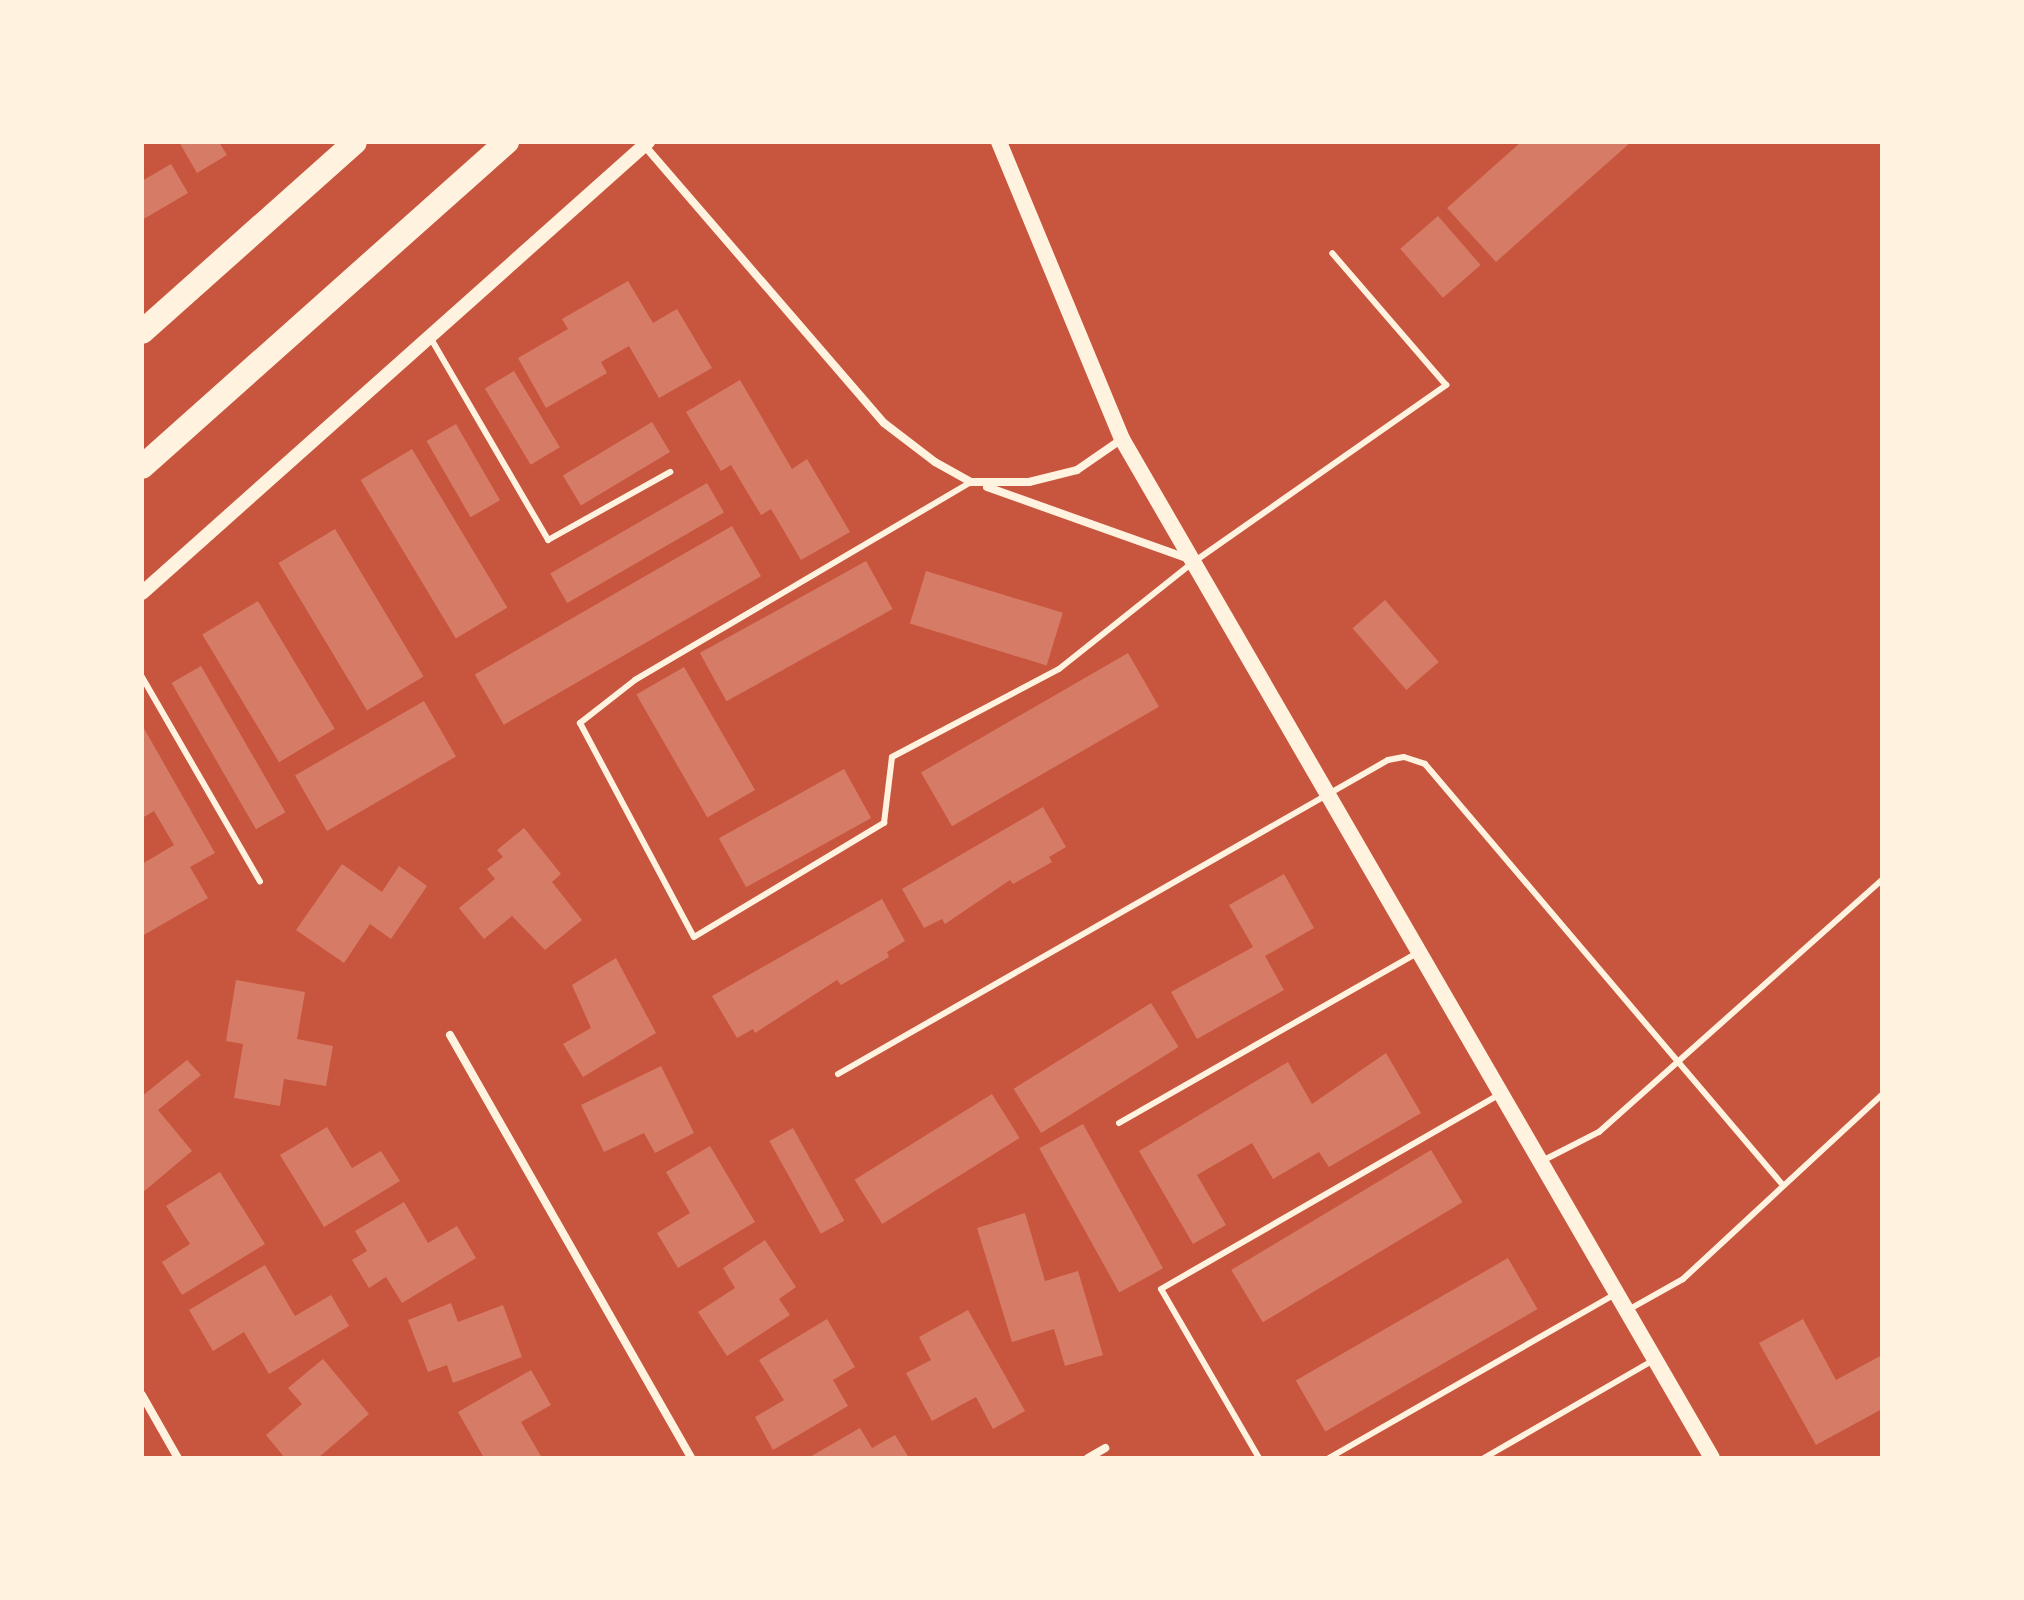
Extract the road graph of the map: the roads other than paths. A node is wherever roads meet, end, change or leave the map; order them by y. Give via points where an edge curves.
1 (355, 142) edge
2 (507, 142) edge
3 (999, 142) edge
4 (646, 144) edge
5 (1332, 253) dead end
6 (142, 332) edge
7 (430, 337) junction
8 (1122, 439) junction
9 (142, 467) edge
10 (670, 472) dead end
11 (971, 482) junction
12 (1195, 561) junction
13 (142, 593) edge
14 (142, 677) edge
15 (1329, 793) junction
16 (1882, 880) edge
17 (260, 881) dead end
18 (1420, 952) junction
19 (450, 1035) dead end
20 (1682, 1062) junction
21 (838, 1074) dead end
22 (1503, 1092) junction
23 (1882, 1095) edge
24 (1119, 1123) dead end
25 (1542, 1161) junction
26 (1782, 1184) junction
27 (1618, 1293) junction
28 (1628, 1310) junction
29 (1655, 1359) junction
30 (142, 1395) edge
31 (1105, 1448) dead end
32 (178, 1458) edge
33 (691, 1458) edge
34 (1088, 1458) edge
35 (1259, 1458) edge
36 (1329, 1458) edge
37 (1484, 1458) edge
38 (1712, 1458) edge

1 - 6 highway
2 - 9 highway
3 - 8 main road
4 - 7 street
4 - 11 street via 884,423 909,445
5 - 12 lane via 1446,385
7 - 10 lane via 548,540
7 - 13 street
8 - 11 street via 1077,470 1001,485
8 - 12 main road
11 - 12 street
11 - 12 lane via 635,680 580,723 694,937 884,823 892,757 1059,669
12 - 15 main road
14 - 17 lane
15 - 18 main road
15 - 20 lane via 1388,760 1404,757 1425,764
15 - 21 lane
16 - 20 lane
18 - 22 main road
18 - 24 lane
19 - 33 street
20 - 25 lane via 1599,1132
20 - 26 lane
22 - 25 main road
22 - 35 lane via 1161,1289
23 - 26 lane
25 - 27 main road
26 - 28 lane via 1683,1279
27 - 28 main road
27 - 36 lane
28 - 29 main road
29 - 37 lane
29 - 38 main road
30 - 32 street
31 - 34 street

